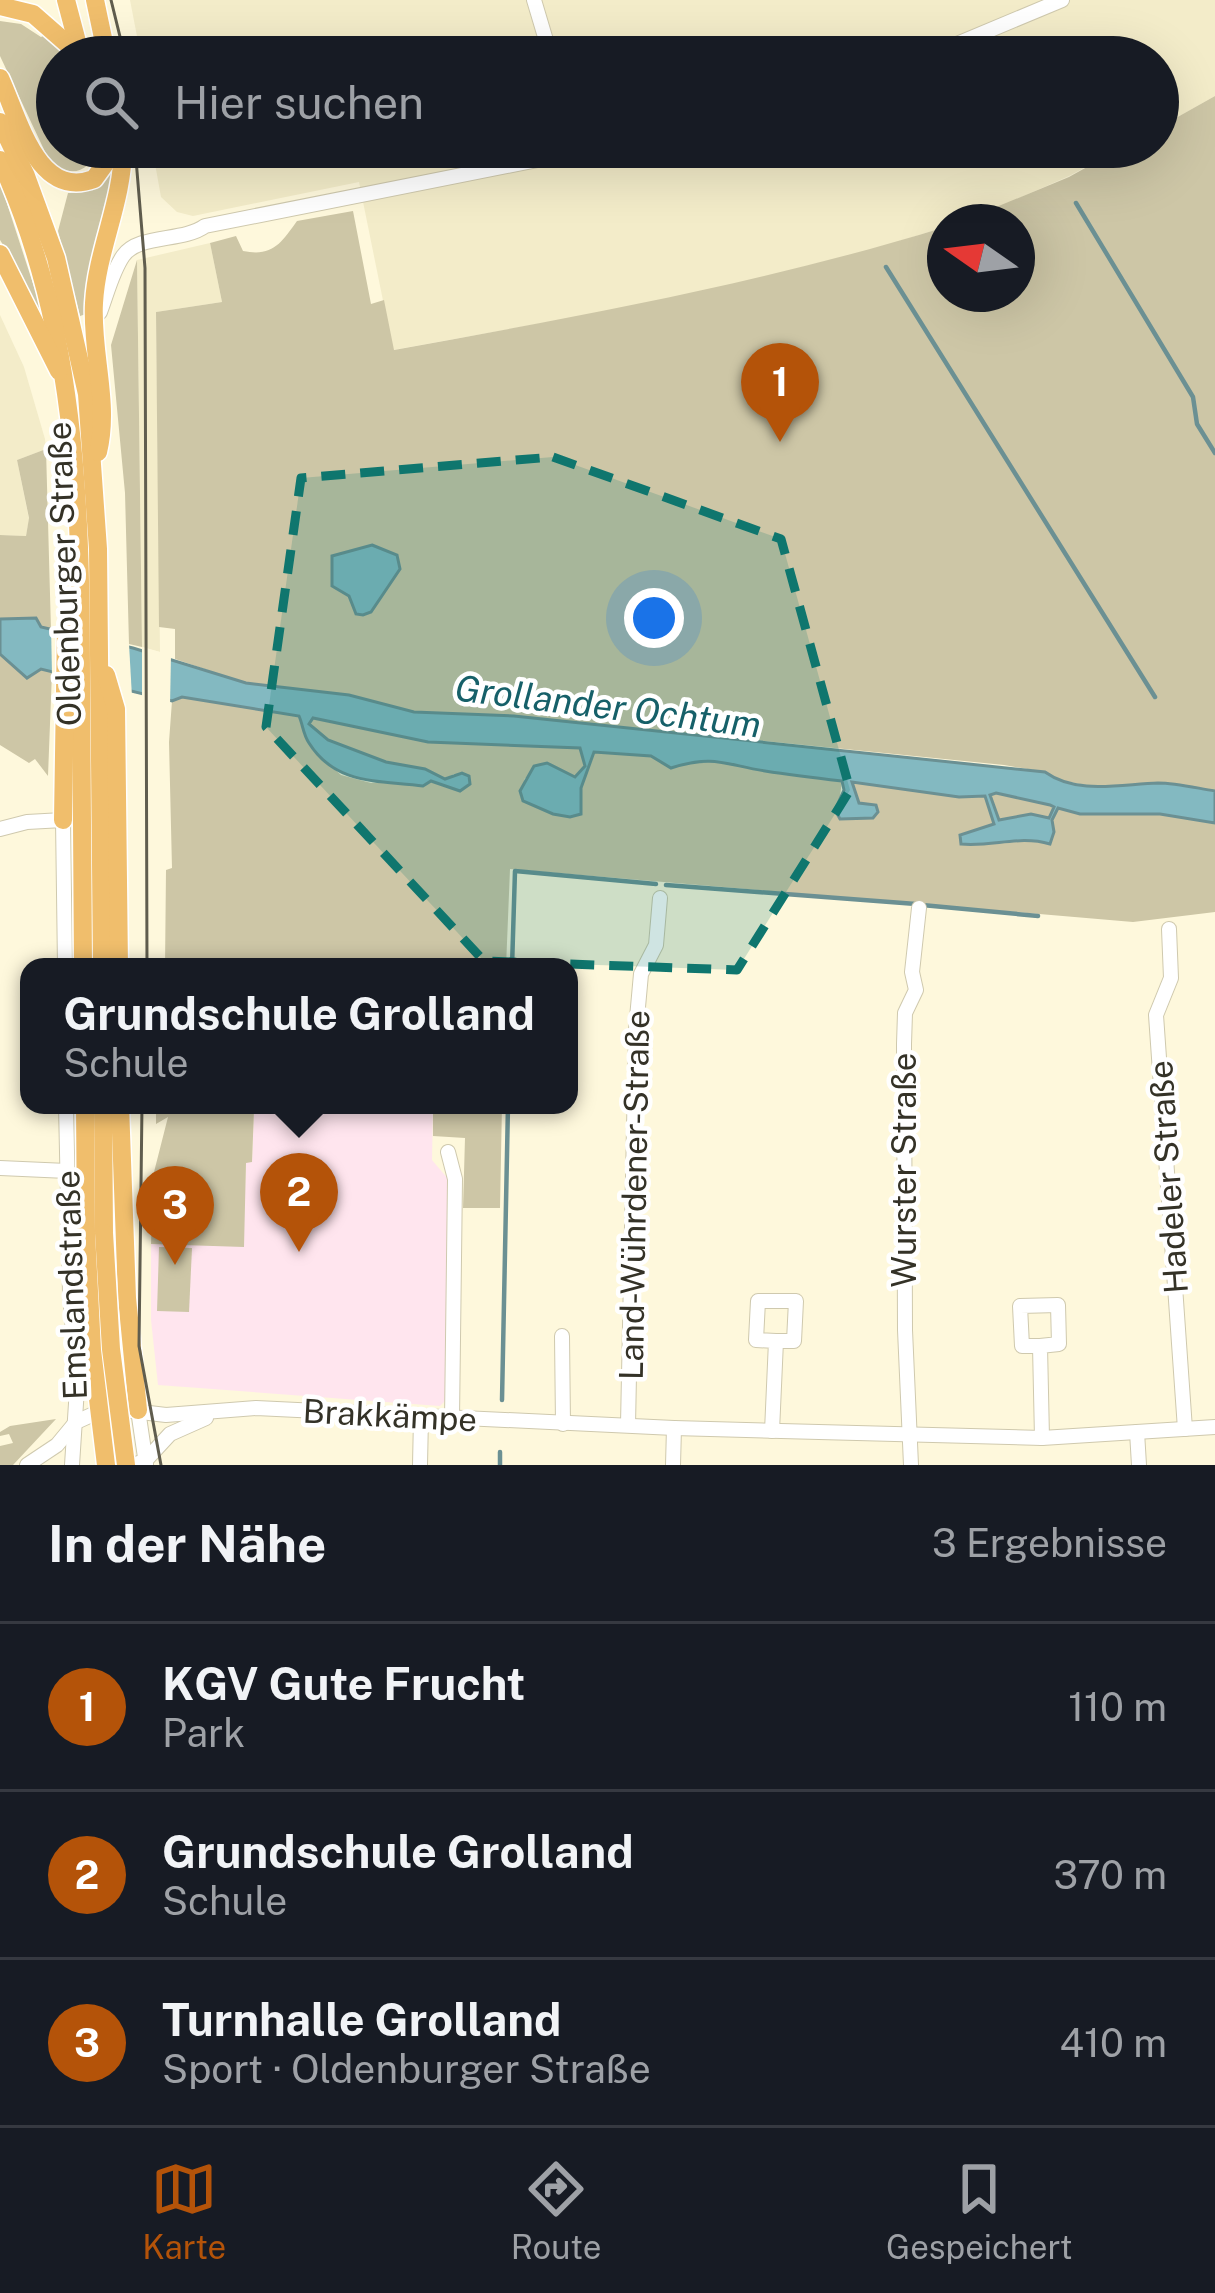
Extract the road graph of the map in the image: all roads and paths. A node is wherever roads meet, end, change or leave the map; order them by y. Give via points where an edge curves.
1 (66, 0) edge
2 (94, 0) edge
3 (534, 0) edge
4 (1061, 0) edge
5 (0, 6) edge
6 (58, 36) edge
7 (75, 36) edge
8 (102, 36) edge
9 (545, 36) edge
10 (976, 36) edge
11 (0, 78) edge
12 (0, 122) edge
13 (36, 155) edge
14 (0, 160) edge
15 (43, 168) edge
16 (102, 168) edge
17 (121, 168) edge
18 (483, 168) edge
19 (0, 254) edge
20 (94, 318) junction
21 (67, 386) junction
22 (94, 468) junction
23 (86, 637) junction
24 (89, 686) junction
25 (63, 820) junction
26 (0, 829) edge
27 (660, 898) dead end
28 (919, 908) dead end
29 (1169, 928) dead end
30 (65, 958) edge
31 (83, 958) edge
32 (102, 958) edge
33 (119, 958) edge
34 (66, 1114) edge
35 (86, 1114) edge
36 (102, 1114) edge
37 (120, 1114) edge
38 (448, 1151) dead end
39 (0, 1168) edge
40 (67, 1171) junction
41 (95, 1233) junction
42 (562, 1336) dead end
43 (776, 1341) dead end
44 (1040, 1346) dead end
45 (137, 1410) junction
46 (217, 1414) junction
47 (421, 1418) junction
48 (452, 1419) junction
49 (76, 1422) junction
50 (563, 1424) junction
51 (628, 1425) junction
52 (1215, 1426) edge
53 (674, 1429) junction
54 (1185, 1430) junction
55 (772, 1431) junction
56 (1137, 1432) junction
57 (906, 1436) junction
58 (1042, 1438) junction
59 (138, 1464) edge
60 (27, 1465) edge
61 (72, 1465) edge
62 (106, 1465) edge
63 (420, 1465) edge
64 (673, 1465) edge
65 (910, 1465) edge
66 (1138, 1465) edge

1 - 7 highway
2 - 8 highway
3 - 9 street
4 - 10 street
5 - 6 highway via 33,14
11 - 13 highway
12 - 22 highway, Oldenburger Straße via 56,258 87,394
14 - 21 highway, Oldenburger Straße via 40,262
15 - 16 highway via 70,185
17 - 20 highway
18 - 20 street via 205,226 128,250
19 - 21 highway
20 - 22 highway via 103,430
21 - 23 highway, Oldenburger Straße
22 - 23 highway, Oldenburger Straße
23 - 24 highway, Oldenburger Straße
23 - 24 highway, Oldenburger Straße
24 - 25 highway
24 - 31 highway, Oldenburger Straße
24 - 32 highway, Oldenburger Straße
24 - 33 highway via 118,768
25 - 26 street
25 - 30 street
27 - 51 street, Land-Wührdener-Straße via 636,1029
28 - 57 street, Wurster Straße via 916,990 904,1044
29 - 54 street, Hadeler Straße via 1172,978 1156,1015
34 - 40 street, Emslandstraße
35 - 41 highway
36 - 41 highway
37 - 45 highway
38 - 48 street via 455,1180
39 - 40 street
40 - 49 street, Emslandstraße
41 - 59 highway, bridge
41 - 62 highway, bridge via 92,1350
42 - 50 street
43 - 55 street
44 - 58 street
45 - 46 street, Brakkämpe
45 - 49 street, Brakkämpe via 107,1408
45 - 59 street
46 - 47 street, Brakkämpe via 256,1408
46 - 59 street, Brakkämpe via 170,1434
47 - 48 street, Brakkämpe
47 - 63 street
48 - 50 street, Brakkämpe
49 - 60 street
49 - 61 street, Emslandstraße
50 - 51 street, Brakkämpe
51 - 53 street, Brakkämpe
52 - 54 street, Brakkämpe
53 - 55 street, Brakkämpe
53 - 64 street
54 - 56 street, Brakkämpe
55 - 57 street, Brakkämpe
56 - 58 street, Brakkämpe
56 - 66 street
57 - 58 street, Brakkämpe
57 - 65 street, Wurster Straße

